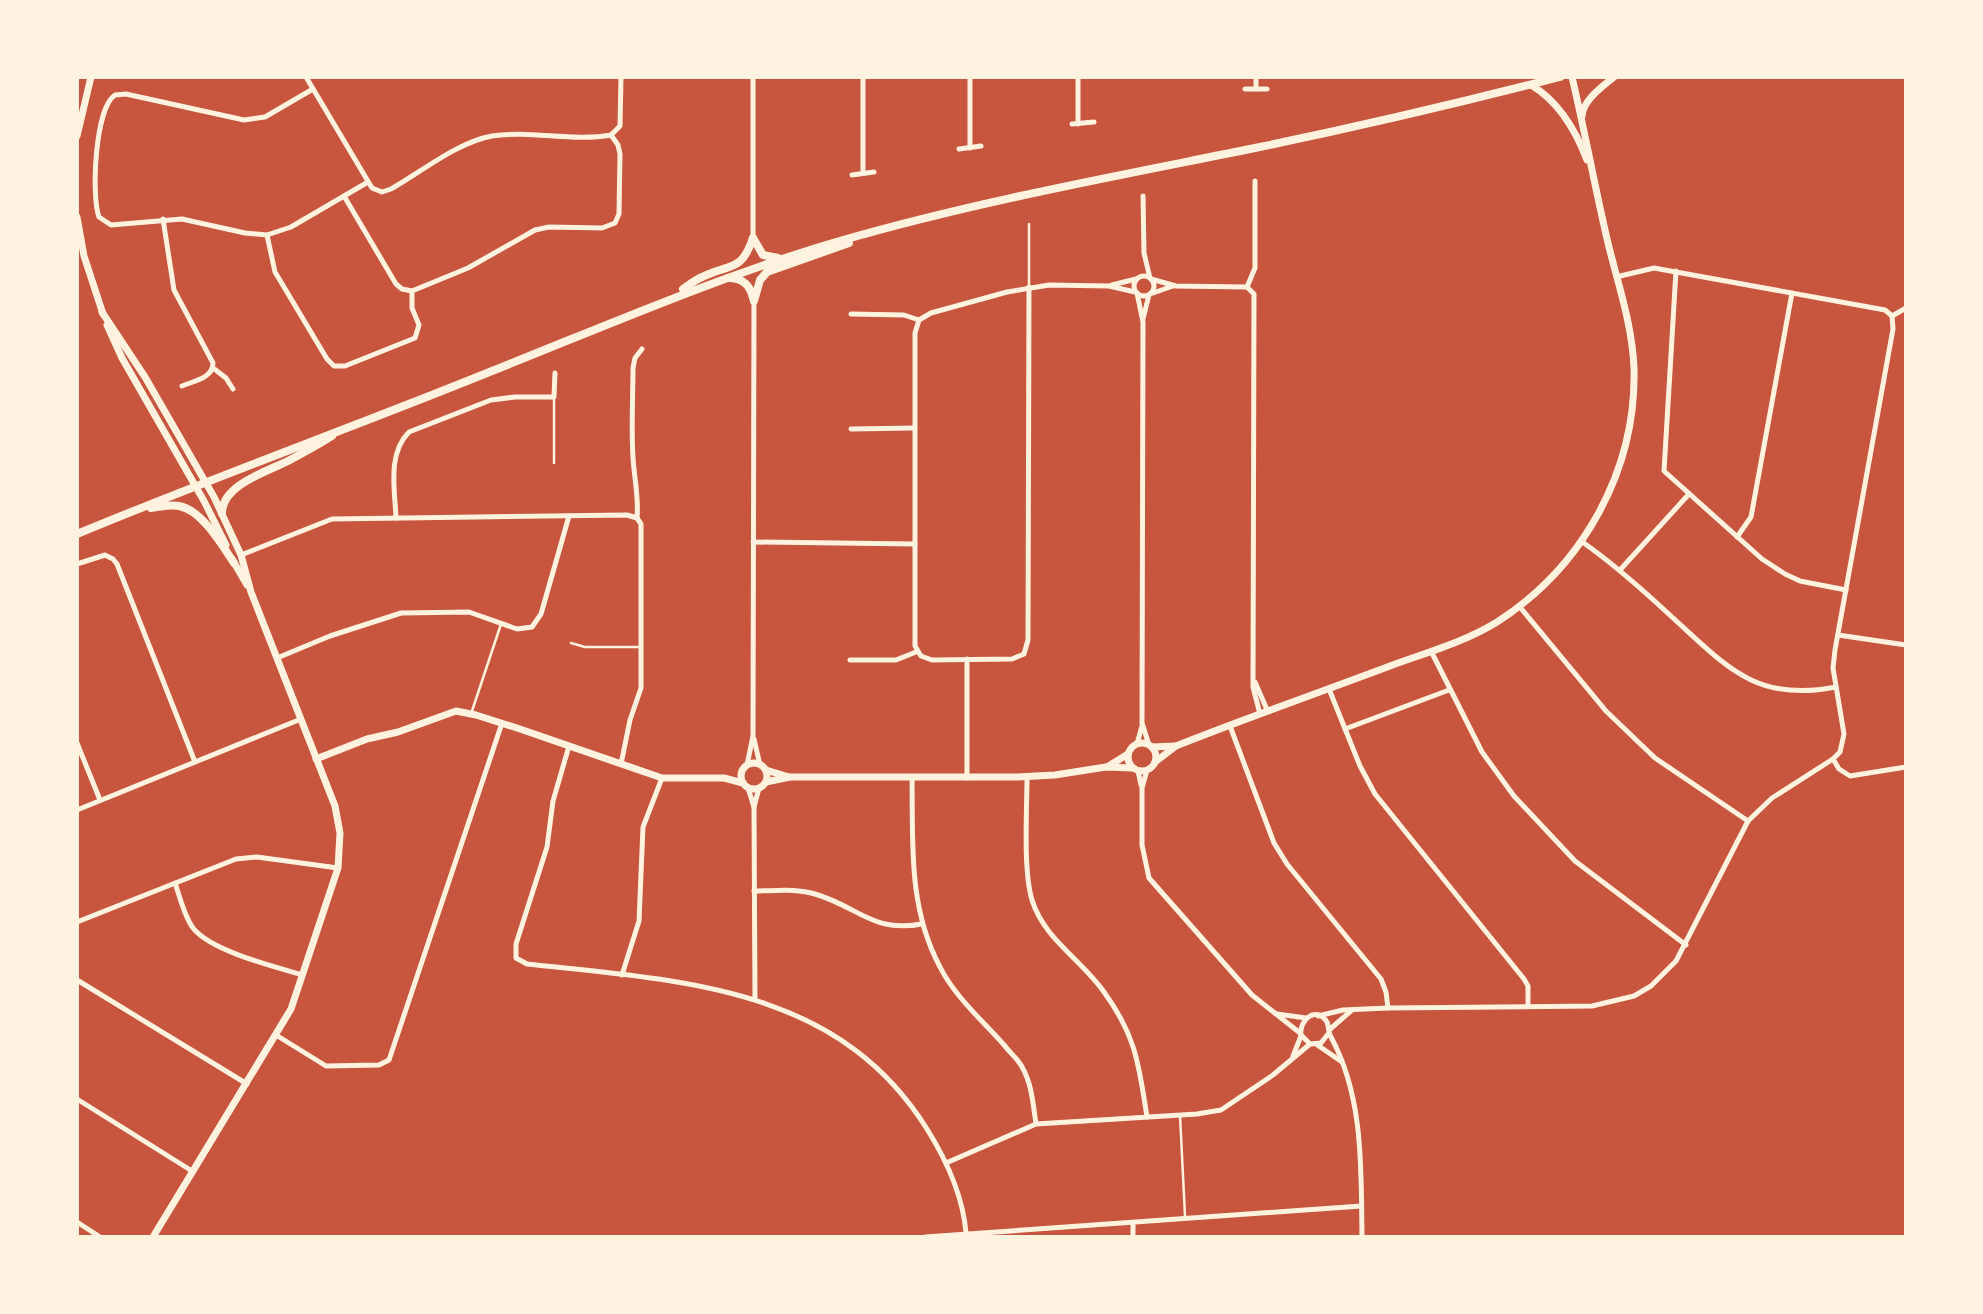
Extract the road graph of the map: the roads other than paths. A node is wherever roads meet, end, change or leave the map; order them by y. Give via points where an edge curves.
1 (91, 77) edge
2 (306, 77) edge
3 (621, 77) edge
4 (753, 77) edge
5 (863, 77) edge
6 (970, 77) edge
7 (1078, 77) edge
8 (1256, 77) edge
9 (1560, 77) edge
10 (1572, 77) edge
11 (1614, 77) edge
12 (1531, 85) junction
13 (313, 89) junction
14 (1245, 89) dead end
15 (1256, 89) junction
16 (1267, 89) dead end
17 (1094, 122) dead end
18 (1582, 123) junction
19 (611, 135) junction
20 (77, 136) edge
21 (982, 146) dead end
22 (970, 148) junction
23 (959, 149) dead end
24 (874, 172) dead end
25 (863, 173) junction
26 (852, 175) dead end
27 (1594, 180) junction
28 (1255, 181) dead end
29 (368, 182) junction
30 (344, 196) junction
31 (1143, 196) dead end
32 (77, 217) edge
33 (163, 219) junction
34 (1029, 224) dead end
35 (882, 229) junction
36 (267, 234) junction
37 (753, 238) junction
38 (79, 246) edge
39 (1144, 253) junction
40 (80, 256) edge
41 (788, 257) junction
42 (1676, 271) junction
43 (1616, 277) junction
44 (725, 278) junction
45 (1137, 278) junction
46 (1151, 278) junction
47 (1109, 286) junction
48 (1176, 286) junction
49 (1029, 287) junction
50 (1247, 287) junction
51 (412, 292) junction
52 (1136, 293) junction
53 (1791, 293) junction
54 (1150, 294) junction
55 (668, 298) junction
56 (754, 301) junction
57 (1906, 308) edge
58 (102, 312) junction
59 (851, 314) dead end
60 (1892, 316) junction
61 (919, 320) junction
62 (1143, 322) junction
63 (642, 349) dead end
64 (213, 368) junction
65 (555, 373) dead end
66 (145, 377) junction
67 (136, 383) junction
68 (182, 386) dead end
69 (233, 388) dead end
70 (554, 397) junction
71 (346, 427) junction
72 (914, 428) junction
73 (851, 429) dead end
74 (554, 463) dead end
75 (206, 482) junction
76 (195, 487) junction
77 (1689, 494) junction
78 (141, 509) junction
79 (222, 513) junction
80 (569, 516) junction
81 (396, 518) junction
82 (637, 518) junction
83 (77, 534) edge
84 (1737, 537) junction
85 (1581, 541) junction
86 (753, 542) junction
87 (915, 544) junction
88 (241, 555) junction
89 (234, 563) junction
90 (77, 564) edge
91 (1620, 570) junction
92 (1846, 590) junction
93 (251, 592) junction
94 (1519, 606) junction
95 (501, 624) junction
96 (1838, 635) junction
97 (572, 643) dead end
98 (1906, 645) edge
99 (641, 648) junction
100 (1431, 651) junction
101 (916, 652) junction
102 (277, 658) junction
103 (967, 659) junction
104 (850, 660) dead end
105 (1836, 687) junction
106 (1329, 688) junction
107 (1449, 690) junction
108 (1264, 713) junction
109 (470, 714) junction
110 (301, 719) junction
111 (502, 723) junction
112 (1142, 723) junction
113 (1230, 726) junction
114 (1345, 729) junction
115 (753, 736) junction
116 (77, 743) edge
117 (1138, 744) junction
118 (569, 746) junction
119 (1150, 746) junction
120 (1176, 746) junction
121 (1128, 754) junction
122 (316, 759) junction
123 (1833, 759) junction
124 (195, 762) junction
125 (1155, 762) junction
126 (621, 764) junction
127 (745, 767) junction
128 (763, 767) junction
129 (1106, 767) junction
130 (1906, 767) edge
131 (1135, 769) junction
132 (1147, 770) junction
133 (790, 777) junction
134 (1027, 777) junction
135 (662, 778) junction
136 (724, 778) junction
137 (912, 778) junction
138 (967, 778) junction
139 (746, 785) junction
140 (762, 785) junction
141 (1142, 788) junction
142 (100, 800) junction
143 (754, 807) junction
144 (77, 810) edge
145 (1748, 821) junction
146 (338, 868) junction
147 (175, 883) junction
148 (754, 891) junction
149 (77, 922) edge
150 (922, 925) junction
151 (1686, 945) junction
152 (303, 975) junction
153 (622, 975) junction
154 (77, 980) edge
155 (755, 1000) junction
156 (1528, 1006) junction
157 (1388, 1008) junction
158 (1352, 1010) junction
159 (1274, 1013) junction
160 (1318, 1016) junction
161 (1306, 1018) junction
162 (1329, 1032) junction
163 (1301, 1034) junction
164 (276, 1035) junction
165 (1313, 1044) junction
166 (1289, 1062) junction
167 (1342, 1062) junction
168 (247, 1084) junction
169 (77, 1099) edge
170 (1180, 1115) junction
171 (1147, 1117) junction
172 (1036, 1124) junction
173 (946, 1163) junction
174 (192, 1171) junction
175 (1362, 1206) junction
176 (1185, 1220) junction
177 (77, 1222) edge
178 (1133, 1223) junction
179 (966, 1233) junction
180 (926, 1236) edge
181 (100, 1237) edge
182 (153, 1237) edge
183 (1133, 1237) edge
184 (1362, 1237) edge

1 - 20 street
2 - 13 street
3 - 19 street via 620,125
4 - 37 street
5 - 25 street
6 - 22 street
7 - 17 street via 1075,124
8 - 15 street
9 - 12 main road
10 - 18 street
11 - 18 street via 1584,106
12 - 27 street via 1561,113 1578,139
12 - 35 main road via 1010,197
13 - 29 street
13 - 33 street via 265,117 244,120 126,94 111,97 105,107 97,156 99,217 111,225
14 - 15 street
15 - 16 street
18 - 27 street
19 - 29 street via 494,136 465,145 391,189 377,191
19 - 51 street via 620,154 615,223 602,228 535,230 468,268
21 - 22 street
22 - 23 street
24 - 25 street
25 - 26 street
27 - 43 street
28 - 50 street via 1255,268
29 - 30 street
30 - 36 street via 291,227
30 - 51 street via 396,284
31 - 39 street
32 - 38 street
33 - 36 street
33 - 64 street via 174,290
34 - 49 lane
35 - 41 main road
35 - 56 main road via 767,272
36 - 51 street via 275,271 334,366 351,365 415,338 419,325
37 - 41 main road via 763,255
37 - 55 main road via 741,261 702,276
38 - 40 street
39 - 45 street
39 - 46 street
40 - 58 street
41 - 44 main road
42 - 43 street via 1654,268
42 - 53 street
42 - 77 street via 1663,468
43 - 85 street via 1632,340 1633,401 1618,471
44 - 55 main road
44 - 56 main road via 747,284
45 - 46 street
45 - 47 street
45 - 52 street via 1133,285
46 - 48 street
46 - 54 street via 1154,288
47 - 49 street
47 - 52 street
48 - 50 street
48 - 54 street
49 - 61 street
49 - 103 street via 1027,648 1012,659
50 - 108 street via 1255,300 1254,696
52 - 54 street
52 - 62 street
53 - 60 street via 1885,310
53 - 84 street via 1751,517
54 - 62 street
55 - 71 main road
56 - 86 street
57 - 60 street
58 - 66 street
58 - 67 street
59 - 61 street via 905,315
60 - 92 street via 1894,329
61 - 72 street
62 - 112 street
63 - 82 street via 633,368
64 - 68 street via 208,375
64 - 69 street
65 - 70 street
66 - 67 street
66 - 75 street
67 - 76 street
70 - 74 lane
70 - 81 street via 491,400 409,432 396,449
71 - 75 main road
71 - 79 main road via 245,481 225,500
72 - 73 street
72 - 87 street
75 - 76 main road
75 - 79 street
76 - 78 main road
76 - 89 street
77 - 84 street
77 - 91 street
78 - 83 main road
78 - 89 main road via 187,508 216,536
79 - 88 street
80 - 81 street
80 - 82 street
80 - 95 street via 541,614 533,627
81 - 88 street via 332,519
82 - 99 street via 641,524
84 - 92 street via 1785,574
85 - 91 street
85 - 94 street via 1558,571
86 - 87 street
86 - 115 street
87 - 101 street
88 - 93 street
89 - 93 street
90 - 124 street via 105,555 117,564
91 - 105 street via 1729,668 1751,680 1776,689
92 - 96 street
93 - 102 street
94 - 100 street via 1479,632
94 - 145 street via 1606,711 1655,758
95 - 102 street via 469,612 401,613
95 - 109 lane
96 - 98 street
96 - 105 street via 1833,668
97 - 99 lane via 585,648
99 - 126 street via 641,688
100 - 106 street
100 - 107 street
101 - 103 street via 932,660
101 - 104 street via 896,660
102 - 110 street
103 - 138 street
105 - 123 street via 1844,734 1840,752
106 - 108 street
106 - 114 street
107 - 114 street
107 - 151 street via 1482,752 1514,796 1575,861
108 - 113 street
109 - 111 street
109 - 122 street via 456,711
110 - 122 street
110 - 124 street
111 - 118 street
111 - 164 street via 389,1060 379,1065 326,1066
112 - 117 street
112 - 119 street
113 - 120 street
113 - 157 street via 1274,843 1381,979
114 - 156 street via 1360,766 1389,814 1524,979
115 - 127 street
115 - 128 street
116 - 142 street
117 - 119 street
117 - 121 street
118 - 126 street
118 - 153 street via 516,958 527,964
119 - 120 street
119 - 125 street
120 - 125 street
121 - 129 street
121 - 131 street
122 - 146 street via 338,819
123 - 130 street via 1850,776
123 - 145 street via 1772,798
124 - 142 street
125 - 132 street
126 - 135 street
127 - 128 street via 754,763
127 - 136 street
127 - 139 street via 741,776
128 - 133 street
128 - 140 street
129 - 131 street
129 - 134 street
131 - 132 street
131 - 141 street
132 - 141 street
133 - 137 street
133 - 140 street
134 - 138 street
134 - 171 street via 1032,900 1049,932 1104,991 1131,1036
135 - 136 street
135 - 153 street via 643,827 639,921
136 - 139 street
137 - 138 street
137 - 150 street via 913,875
139 - 140 street
139 - 143 street
140 - 143 street
141 - 159 street via 1142,845 1149,878 1252,995
142 - 144 street
143 - 148 street
145 - 151 street
146 - 147 street via 246,857
146 - 152 street
147 - 149 street
147 - 152 street via 198,933 230,952
148 - 150 street via 808,892 888,926
148 - 155 street
150 - 172 street via 940,969 1022,1066 1032,1090
151 - 156 street via 1664,976 1634,996 1592,1006
152 - 164 street
153 - 155 street
154 - 168 street
155 - 173 street via 809,1020 856,1049 903,1095
156 - 157 street
157 - 158 street
158 - 160 street
158 - 162 street
159 - 161 street
159 - 163 street
160 - 161 street
160 - 162 street via 1328,1023
161 - 163 street
162 - 165 street via 1326,1039
162 - 167 street
163 - 165 street
163 - 166 street
164 - 168 street
165 - 166 street
165 - 167 street
166 - 170 street via 1222,1110
167 - 175 street via 1359,1131
168 - 174 street
169 - 174 street
170 - 171 street
170 - 176 lane
171 - 172 street
172 - 173 street
173 - 179 street
174 - 182 street
175 - 176 street
175 - 184 street
176 - 178 street
177 - 181 street
178 - 179 street
178 - 183 street
179 - 180 street

